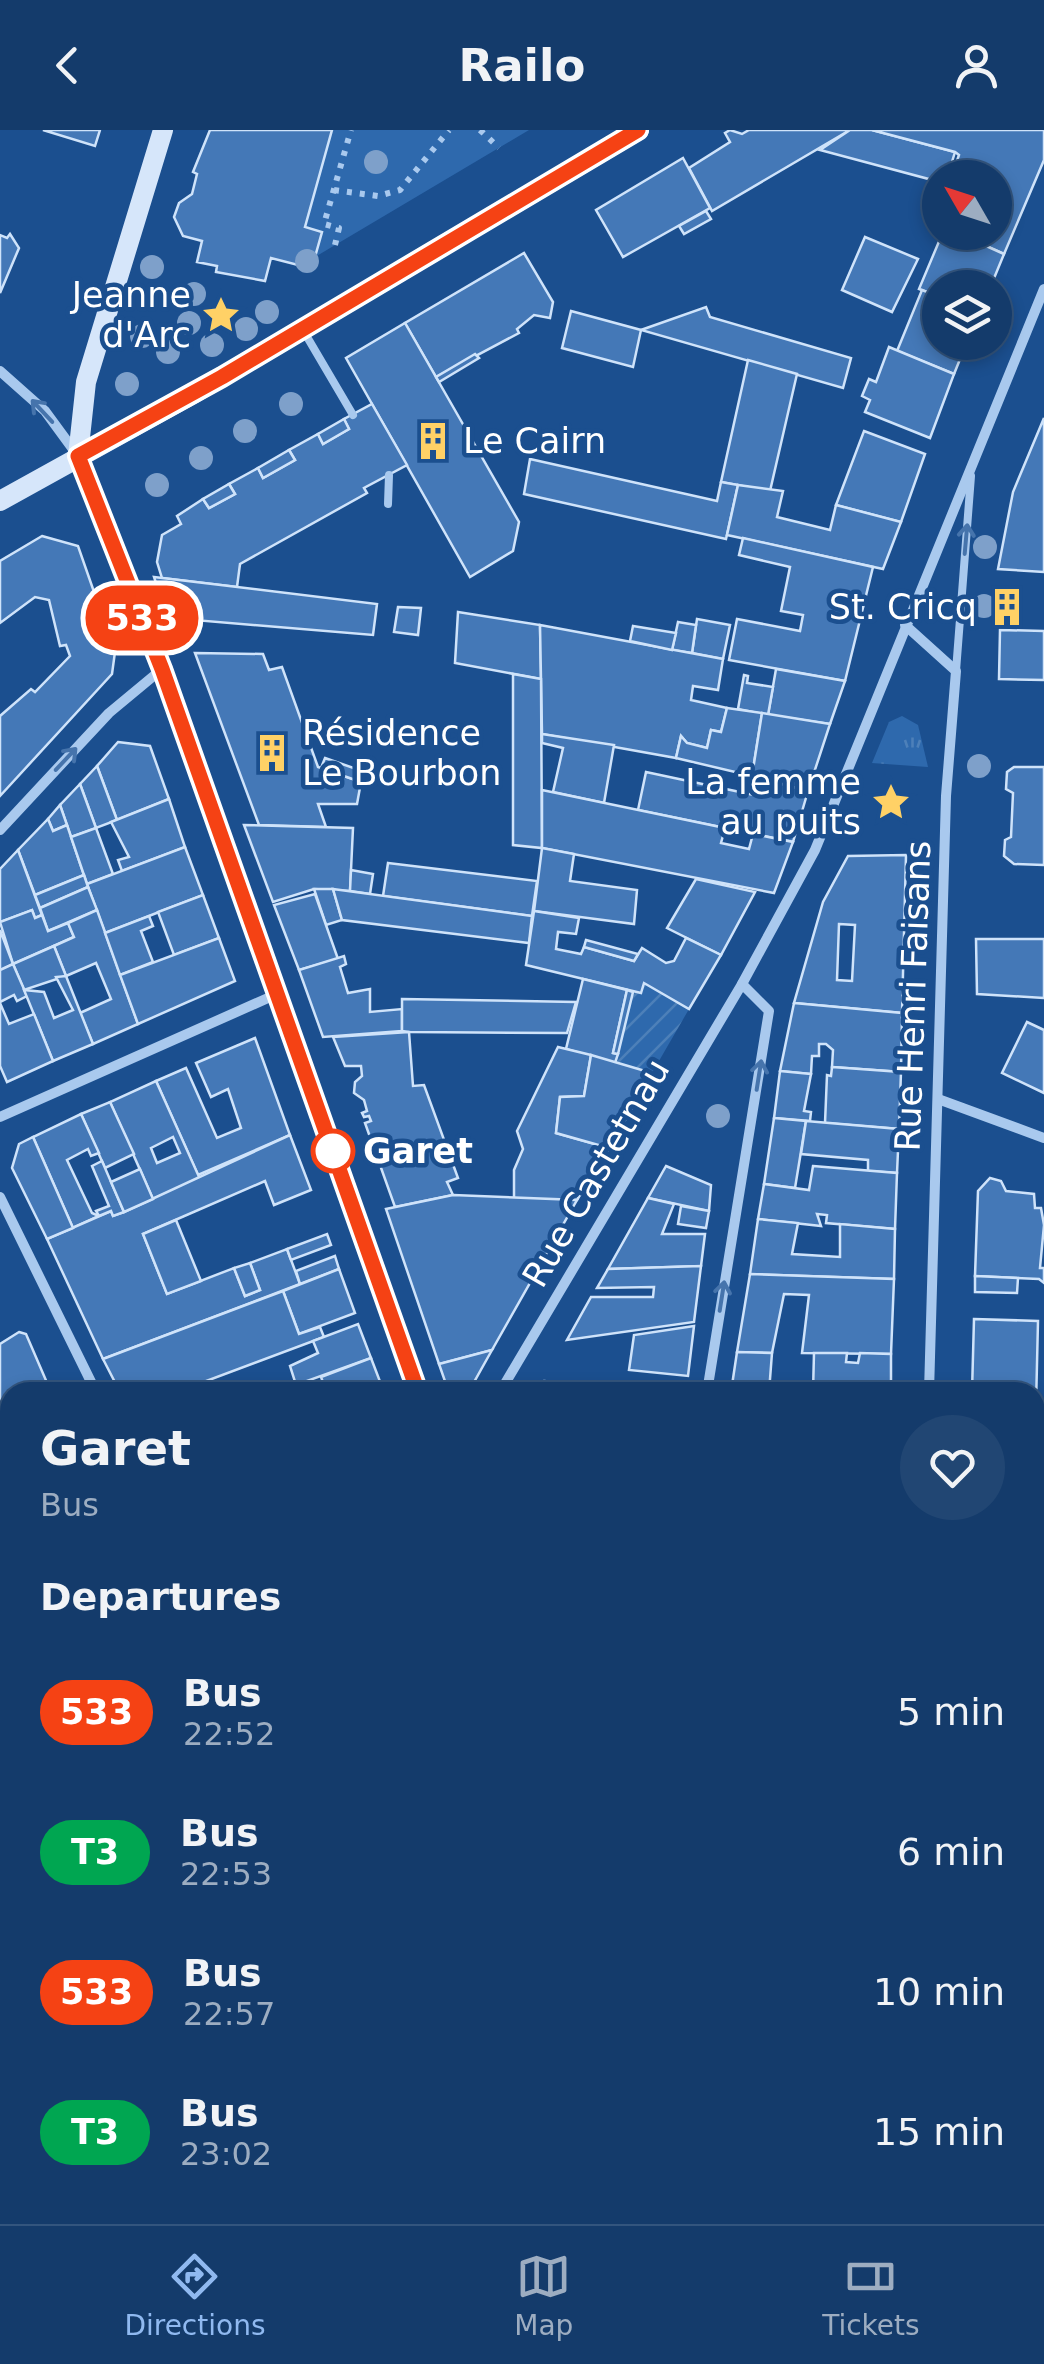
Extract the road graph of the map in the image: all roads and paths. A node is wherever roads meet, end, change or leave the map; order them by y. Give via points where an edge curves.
1 (162, 130) edge
2 (350, 130) edge
3 (450, 130) edge
4 (480, 130) edge
5 (638, 130) edge
6 (498, 148) dead end
7 (334, 190) junction
8 (335, 245) dead end
9 (1044, 289) edge
10 (303, 330) junction
11 (0, 372) edge
12 (352, 415) dead end
13 (78, 456) junction
14 (972, 464) junction
15 (388, 475) dead end
16 (0, 501) edge
17 (388, 504) dead end
18 (904, 624) junction
19 (162, 669) junction
20 (956, 671) junction
21 (0, 830) edge
22 (742, 984) junction
23 (276, 994) junction
24 (938, 1099) junction
25 (0, 1118) edge
26 (1044, 1138) edge
27 (1, 1204) edge
28 (91, 1382) edge
29 (414, 1382) edge
30 (506, 1382) edge
31 (709, 1382) edge
32 (929, 1382) edge

1 - 13 main road via 86,382
2 - 7 path
3 - 7 path via 400,190 378,196
4 - 6 path
5 - 10 main road
7 - 8 path via 324,224 338,228
9 - 14 street, Rue Castetnau
10 - 12 lane
10 - 13 main road
13 -> 11 street via 44,411
13 - 16 main road
13 - 19 street
14 - 18 street, Rue Castetnau
20 -> 14 lane
15 - 17 lane
18 - 20 street
18 - 22 street, Rue Castetnau via 815,850
21 -> 19 street via 109,713
19 - 23 street
20 - 24 street, Rue Henri Faisans
22 - 30 street, Rue Castetnau
31 -> 22 street via 769,1010
23 - 25 street
23 - 29 street
24 - 26 street
24 - 32 street, Rue Henri Faisans
27 - 28 street

